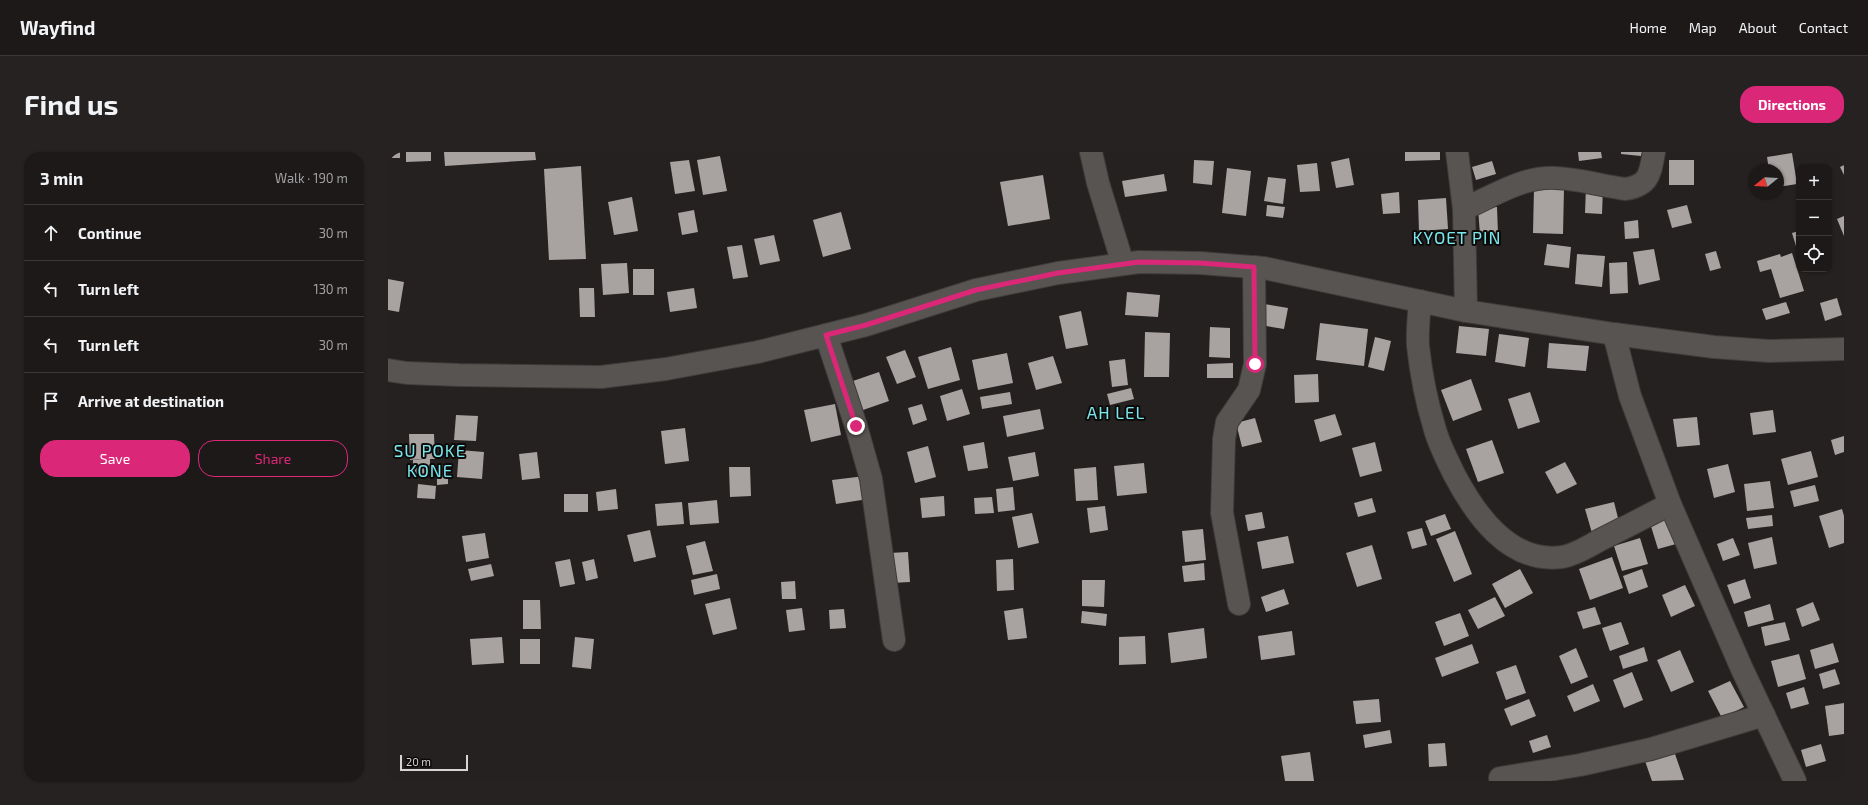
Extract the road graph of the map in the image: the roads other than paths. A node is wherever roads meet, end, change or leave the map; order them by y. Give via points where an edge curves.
1 (1091, 152) edge
2 (1457, 152) edge
3 (1654, 152) edge
4 (1464, 210) junction
5 (1123, 264) junction
6 (1254, 267) junction
7 (1420, 301) junction
8 (1466, 310) junction
9 (1614, 334) junction
10 (826, 335) junction
11 (1844, 350) edge
12 (388, 370) edge
13 (1670, 504) junction
14 (1240, 604) dead end
15 (894, 640) dead end
16 (1764, 715) junction
17 (1500, 778) dead end
18 (1795, 781) edge

1 - 5 street
2 - 4 street
3 - 4 street via 1650,175 1634,188 1626,189 1556,178 1539,180 1518,184
4 - 8 street
5 - 6 street via 1193,263
5 - 10 street via 1058,273 976,290
6 - 7 street
6 - 14 street via 1255,364 1249,390 1227,422 1223,446 1222,513
7 - 8 street
7 - 13 street via 1418,345 1425,394 1434,428 1462,488 1482,520 1501,539 1519,550 1540,557 1562,557 1583,549
8 - 9 street
9 - 11 street via 1762,351
9 - 13 street via 1630,396
10 - 12 street via 750,354 666,369 601,377 407,374
10 - 15 street via 871,479
13 - 16 street
16 - 17 street via 1644,750 1580,765
16 - 18 street

